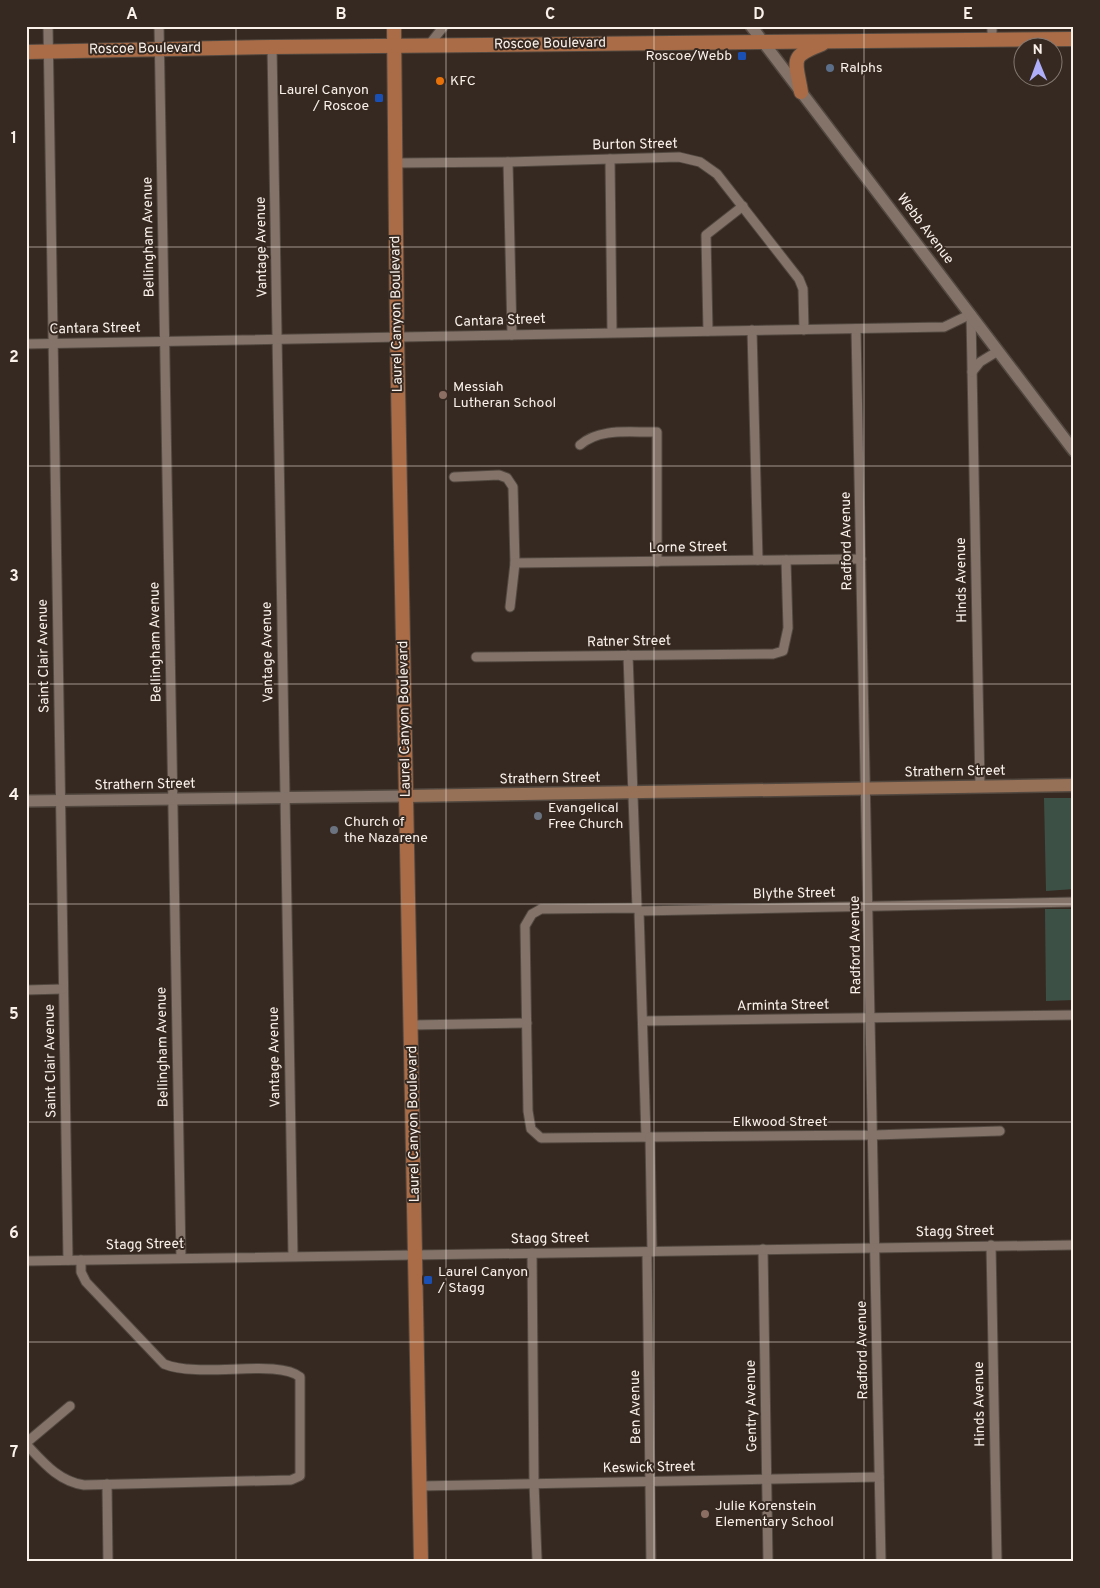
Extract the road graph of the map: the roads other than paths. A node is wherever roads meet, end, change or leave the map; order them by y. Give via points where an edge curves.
1 (48, 26) edge
2 (159, 26) edge
3 (394, 26) edge
4 (444, 26) edge
5 (751, 26) edge
6 (992, 33) edge
7 (1074, 39) edge
8 (831, 41) junction
9 (763, 42) junction
10 (429, 45) junction
11 (393, 46) junction
12 (272, 47) junction
13 (160, 49) junction
14 (26, 52) edge
15 (49, 52) junction
16 (802, 92) junction
17 (610, 160) junction
18 (508, 162) junction
19 (395, 163) junction
20 (743, 206) junction
21 (971, 314) junction
22 (856, 328) junction
23 (752, 330) junction
24 (804, 330) junction
25 (708, 331) junction
26 (612, 332) junction
27 (512, 335) junction
28 (397, 336) junction
29 (277, 339) junction
30 (165, 342) junction
31 (26, 344) edge
32 (53, 344) junction
33 (998, 351) junction
34 (972, 372) junction
35 (580, 445) dead end
36 (1074, 451) edge
37 (454, 477) dead end
38 (861, 559) junction
39 (758, 560) junction
40 (786, 560) junction
41 (658, 562) junction
42 (515, 563) junction
43 (510, 607) dead end
44 (628, 655) junction
45 (476, 657) dead end
46 (1074, 786) edge
47 (980, 787) junction
48 (867, 789) junction
49 (633, 793) junction
50 (407, 796) junction
51 (284, 798) junction
52 (172, 800) junction
53 (26, 801) edge
54 (60, 802) junction
55 (1074, 902) edge
56 (869, 905) junction
57 (638, 909) junction
58 (525, 926) joint
59 (63, 989) junction
60 (26, 990) edge
61 (1074, 1015) edge
62 (872, 1018) junction
63 (643, 1021) junction
64 (527, 1023) junction
65 (412, 1025) junction
66 (1000, 1131) dead end
67 (874, 1135) junction
68 (648, 1137) junction
69 (991, 1245) junction
70 (1074, 1245) edge
71 (876, 1247) junction
72 (763, 1249) junction
73 (649, 1252) junction
74 (532, 1253) junction
75 (417, 1254) junction
76 (293, 1256) junction
77 (181, 1258) junction
78 (68, 1260) junction
79 (81, 1260) junction
80 (26, 1261) edge
81 (70, 1406) dead end
82 (26, 1444) edge
83 (879, 1477) junction
84 (767, 1479) junction
85 (650, 1482) junction
86 (534, 1483) junction
87 (107, 1484) junction
88 (420, 1486) junction
89 (538, 1559) dead end
90 (108, 1562) edge
91 (421, 1562) edge
92 (652, 1562) edge
93 (768, 1562) edge
94 (881, 1562) edge
95 (997, 1562) edge

1 - 15 street, Saint Clair Avenue
2 - 13 street, Bellingham Avenue
3 - 11 main road, Laurel Canyon Boulevard
4 - 10 street
5 - 9 street, Webb Avenue
6 - 7 main road, Roscoe Boulevard
6 - 8 main road, Roscoe Boulevard
8 - 9 main road, Roscoe Boulevard
8 - 16 main road via 799,55 796,65
9 - 10 main road, Roscoe Boulevard
9 - 16 street, Webb Avenue
10 - 11 main road, Roscoe Boulevard
11 - 12 main road, Roscoe Boulevard
11 - 19 main road, Laurel Canyon Boulevard
12 - 13 main road, Roscoe Boulevard
12 - 29 street, Vantage Avenue
13 - 15 main road, Roscoe Boulevard
13 - 30 street, Bellingham Avenue
14 - 15 main road, Roscoe Boulevard
15 - 32 street, Saint Clair Avenue
16 - 21 street, Webb Avenue
17 - 18 street, Burton Street
17 - 20 street, Burton Street via 679,157 700,162 717,174
17 - 26 street
18 - 19 street, Burton Street
18 - 27 street
19 - 28 main road, Laurel Canyon Boulevard
20 - 24 street, Burton Street via 799,279 803,289
20 - 25 street via 706,235
21 - 22 street, Cantara Street via 944,327
21 - 33 street, Webb Avenue
21 - 34 street, Hinds Avenue
22 - 24 street, Cantara Street
22 - 38 street, Radford Avenue
23 - 24 street, Cantara Street
23 - 25 street, Cantara Street
23 - 39 street
25 - 26 street, Cantara Street
26 - 27 street, Cantara Street
27 - 28 street, Cantara Street
28 - 29 street, Cantara Street
28 - 50 main road, Laurel Canyon Boulevard
29 - 30 street, Cantara Street
29 - 51 street, Vantage Avenue
30 - 32 street, Cantara Street
30 - 52 street, Bellingham Avenue
31 - 32 street, Cantara Street
32 - 54 street, Saint Clair Avenue
33 - 34 street via 980,362
33 - 36 street, Webb Avenue
34 - 47 street, Hinds Avenue
35 - 41 street via 598,434 657,432
37 - 42 street via 499,475 507,478 513,487
38 - 40 street, Lorne Street
38 - 48 street, Radford Avenue
39 - 40 street, Lorne Street
39 - 41 street, Lorne Street
40 - 44 street, Ratner Street via 788,628 783,651 773,654
41 - 42 street, Lorne Street
42 - 43 street
44 - 45 street, Ratner Street
44 - 49 street, Ben Avenue
46 - 47 main road, Strathern Street
47 - 48 main road, Strathern Street
48 - 49 main road, Strathern Street
48 - 56 street, Radford Avenue
49 - 50 main road, Strathern Street
49 - 57 street, Ben Avenue
50 - 51 street, Strathern Street
50 - 65 main road, Laurel Canyon Boulevard
51 - 52 street, Strathern Street
51 - 76 street, Vantage Avenue
52 - 54 street, Strathern Street
52 - 77 street, Bellingham Avenue
53 - 54 street, Strathern Street
54 - 59 street, Saint Clair Avenue
55 - 56 street, Blythe Street
56 - 57 street, Blythe Street
56 - 62 street, Radford Avenue
57 - 58 street, Blythe Street via 541,909 532,914
57 - 63 street, Ben Avenue
58 - 64 street, Elkwood Street
59 - 60 street
59 - 78 street, Saint Clair Avenue
61 - 62 street, Arminta Street
62 - 63 street, Arminta Street
62 - 67 street, Radford Avenue
63 - 68 street, Ben Avenue
64 - 65 street
64 - 68 street, Elkwood Street via 530,1124 535,1134 542,1138
65 - 75 main road, Laurel Canyon Boulevard
66 - 67 street, Elkwood Street
67 - 68 street, Elkwood Street
67 - 71 street, Radford Avenue
68 - 73 street, Ben Avenue
69 - 70 street, Stagg Street
69 - 71 street, Stagg Street
69 - 95 street, Hinds Avenue
71 - 72 street, Stagg Street
71 - 83 street, Radford Avenue
72 - 73 street, Stagg Street
72 - 84 street, Gentry Avenue
73 - 74 street, Stagg Street
73 - 85 street, Ben Avenue
74 - 75 street, Stagg Street
74 - 86 street
75 - 76 street, Stagg Street
75 - 88 main road, Laurel Canyon Boulevard
76 - 77 street, Stagg Street
77 - 79 street, Stagg Street
78 - 79 street, Stagg Street
78 - 80 street, Stagg Street
79 - 87 street via 81,1272 86,1282 164,1364 176,1370 193,1371 286,1369 300,1376 302,1383 300,1476 291,1480
81 - 82 street
82 - 87 street via 56,1474 72,1483
83 - 84 street, Keswick Street
83 - 94 street, Radford Avenue
84 - 85 street, Keswick Street
84 - 93 street, Gentry Avenue
85 - 86 street, Keswick Street
85 - 92 street, Ben Avenue
86 - 88 street, Keswick Street
86 - 89 street
87 - 90 street
88 - 91 main road, Laurel Canyon Boulevard

